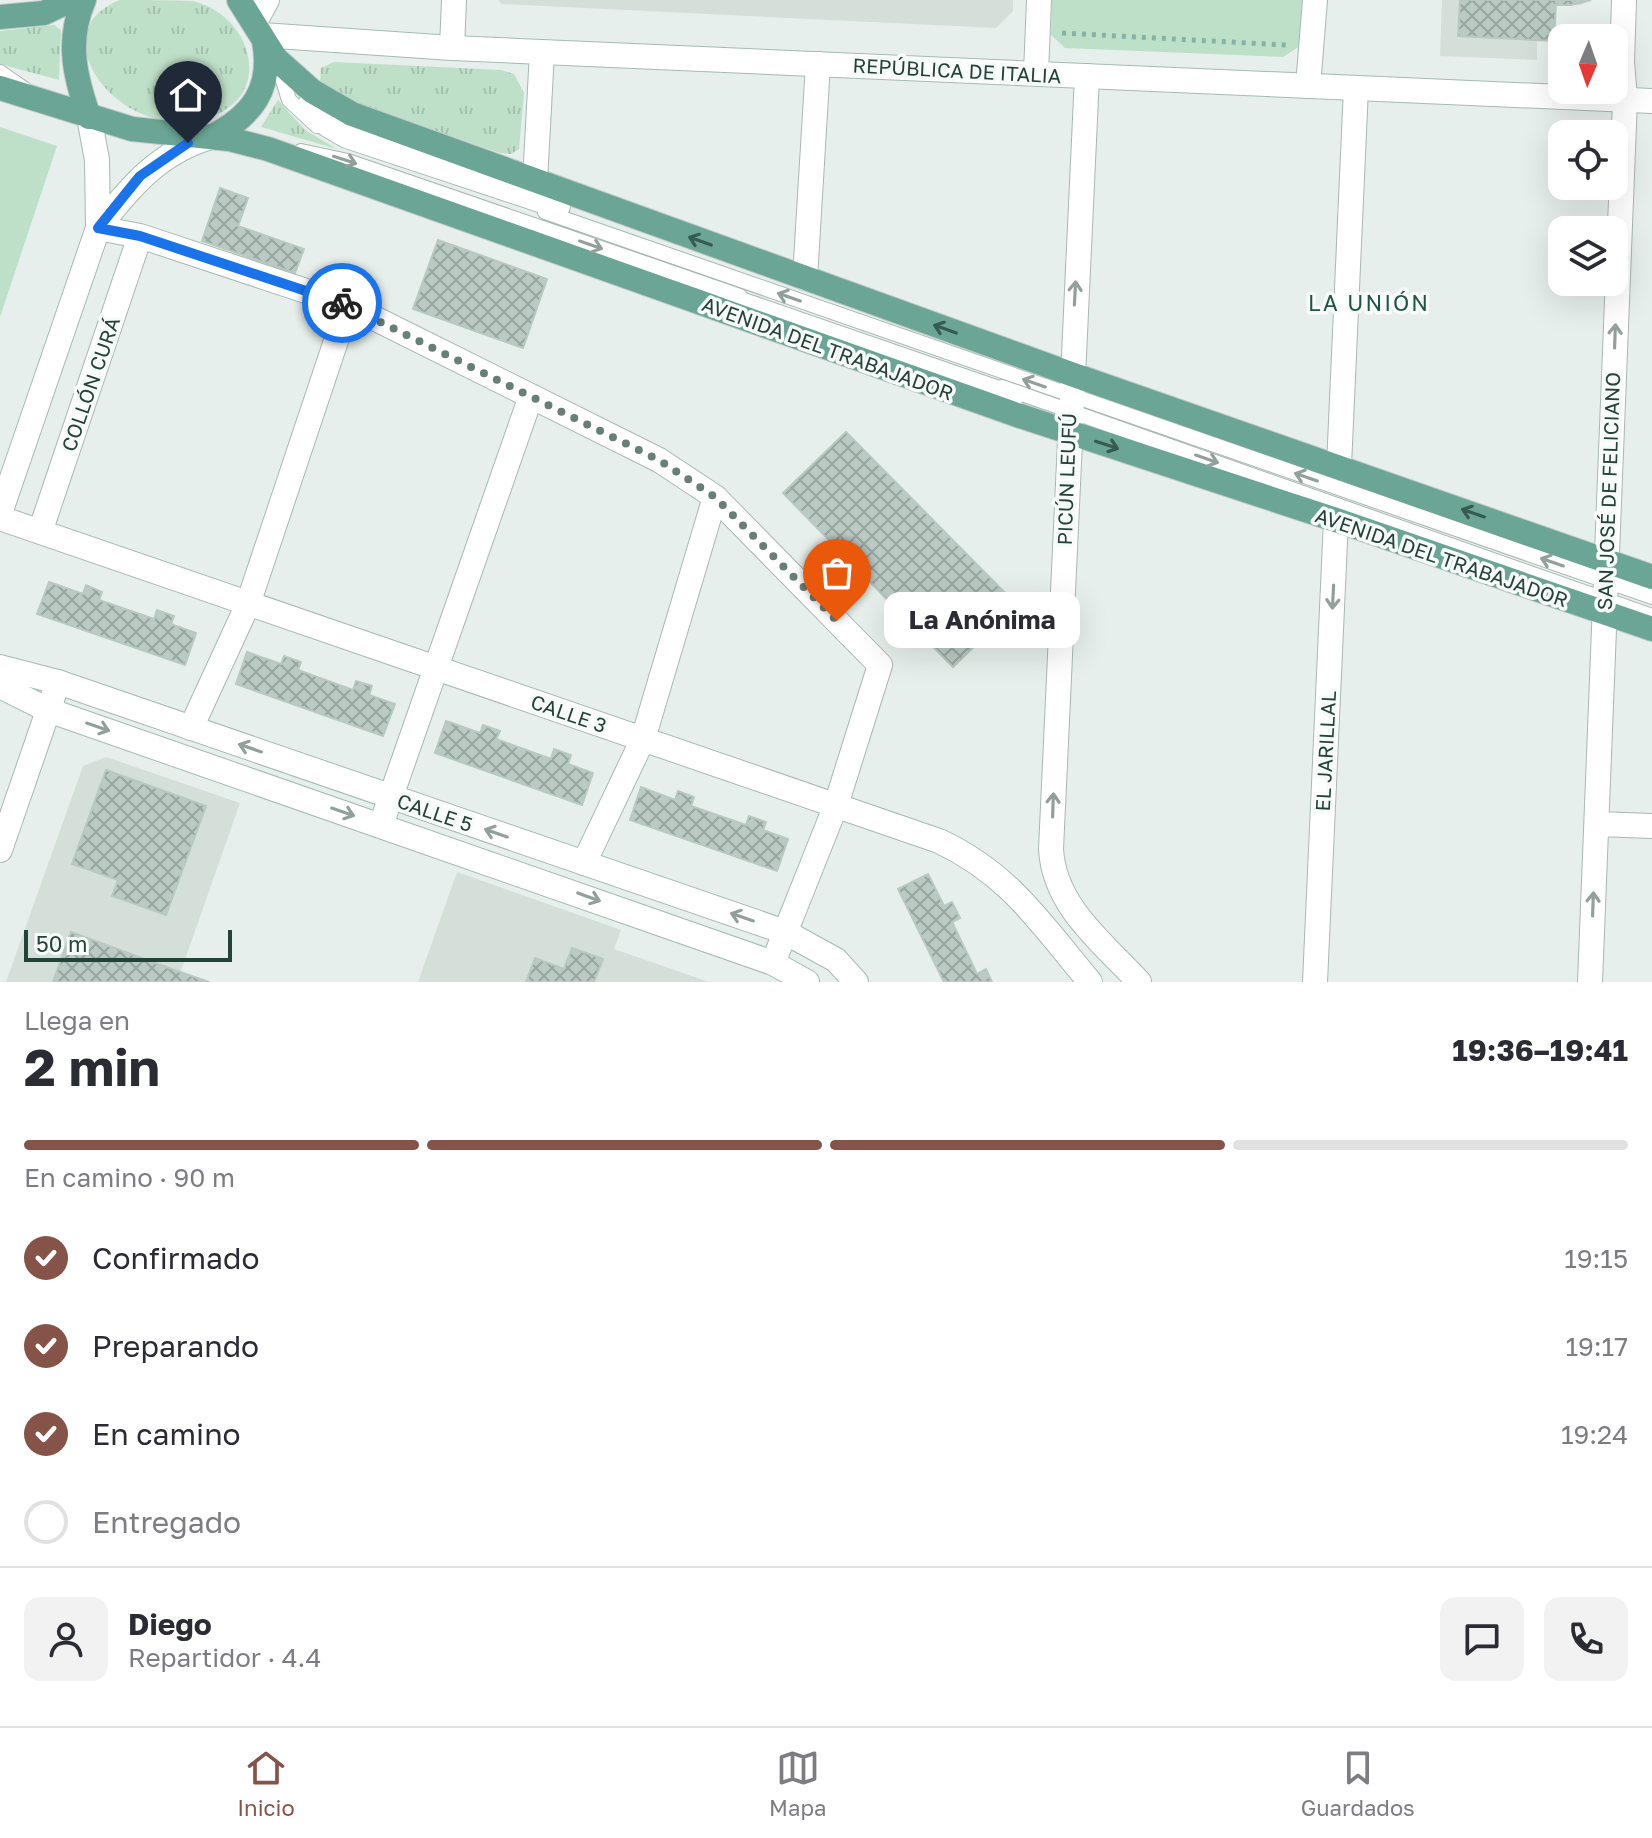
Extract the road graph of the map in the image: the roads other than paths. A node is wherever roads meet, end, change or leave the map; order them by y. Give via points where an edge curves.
1 (71, 0) edge
2 (84, 0) edge
3 (239, 0) edge
4 (267, 0) edge
5 (454, 0) edge
6 (1039, 0) edge
7 (1315, 0) edge
8 (1624, 0) edge
9 (0, 18) edge
10 (1623, 24) edge
11 (258, 28) junction
12 (452, 48) junction
13 (542, 52) junction
14 (276, 59) junction
15 (818, 64) junction
16 (0, 72) edge
17 (1036, 73) junction
18 (1087, 76) junction
19 (1308, 86) junction
20 (0, 88) edge
21 (1356, 88) junction
22 (1548, 96) edge
23 (1628, 99) edge
24 (1652, 101) edge
25 (44, 102) junction
26 (1625, 104) edge
27 (89, 117) junction
28 (211, 137) junction
29 (535, 181) junction
30 (558, 206) joint
31 (98, 228) junction
32 (140, 236) junction
33 (805, 278) junction
34 (729, 300) joint
35 (348, 305) junction
36 (531, 396) junction
37 (1069, 403) junction
38 (1339, 466) junction
39 (715, 497) junction
40 (0, 516) edge
41 (1336, 520) junction
42 (40, 532) junction
43 (1652, 577) edge
44 (1604, 588) junction
45 (1652, 597) edge
46 (248, 604) junction
47 (1652, 616) edge
48 (1652, 629) edge
49 (0, 667) edge
50 (436, 668) junction
51 (58, 682) junction
52 (0, 686) edge
53 (48, 710) junction
54 (191, 728) junction
55 (643, 739) junction
56 (392, 797) junction
57 (836, 805) junction
58 (1597, 824) junction
59 (381, 825) junction
60 (1652, 826) edge
61 (0, 850) edge
62 (584, 863) junction
63 (785, 932) junction
64 (773, 963) junction
65 (807, 982) edge
66 (856, 982) edge
67 (1090, 982) edge
68 (1139, 982) edge
69 (1315, 982) edge
70 (1590, 982) edge

1 - 9 main road via 31,15
2 - 27 main road via 72,41
3 - 11 main road, AVENIDA DEL TRABAJADOR
4 - 11 street
5 - 12 street
6 - 17 street
7 - 19 street
8 - 10 street, SAN JOSÉ DE FELICIANO
11 - 12 street, REPÚBLICA DE ITALIA
11 - 14 main road, AVENIDA DEL TRABAJADOR
11 - 28 main road via 267,66 260,97 242,119
12 - 13 street, REPÚBLICA DE ITALIA
13 - 15 street, REPÚBLICA DE ITALIA
13 - 29 street
14 - 29 main road, AVENIDA DEL TRABAJADOR via 312,91 352,114
37 -> 14 lane via 340,140 297,110 284,91
15 - 17 street, REPÚBLICA DE ITALIA
15 - 33 street
16 - 25 lane
17 - 18 street, REPÚBLICA DE ITALIA
18 - 19 street, REPÚBLICA DE ITALIA
37 -> 18 street, PICÚN LEUFÚ
19 - 21 street, REPÚBLICA DE ITALIA
20 - 25 main road, AVENIDA DEL TRABAJADOR
21 - 22 street, REPÚBLICA DE ITALIA
21 - 38 street
23 - 24 street, REPÚBLICA DE ITALIA
25 - 27 main road, AVENIDA DEL TRABAJADOR
44 -> 26 street, SAN JOSÉ DE FELICIANO
27 - 28 main road, AVENIDA DEL TRABAJADOR via 142,130
27 - 31 street via 97,160
28 - 31 street via 188,143 140,176
28 -> 37 main road, AVENIDA DEL TRABAJADOR via 268,149
33 -> 29 main road, AVENIDA DEL TRABAJADOR
30 - 30 street via 498,178 344,124 310,105 347,136
31 - 32 street
31 - 40 street
32 - 35 street
32 - 42 street, COLLÓN CURÁ
37 -> 33 main road, AVENIDA DEL TRABAJADOR
34 - 34 street via 1007,396 1010,400 1004,403 844,348
35 - 36 street
35 - 46 street
36 - 39 street via 659,460
36 - 50 street
37 - 38 main road, AVENIDA DEL TRABAJADOR
37 -> 41 main road, AVENIDA DEL TRABAJADOR
37 - 44 lane
68 -> 37 street, PICÚN LEUFÚ via 1065,901 1051,849
44 -> 38 main road, AVENIDA DEL TRABAJADOR
39 - 55 street
39 - 57 street via 880,665
40 - 42 street, CALLE 3
41 - 44 main road, AVENIDA DEL TRABAJADOR
41 -> 69 street, EL JARILLAL
42 - 46 street, CALLE 3
43 - 44 main road, AVENIDA DEL TRABAJADOR
44 - 45 lane
44 - 47 lane
44 - 48 main road, AVENIDA DEL TRABAJADOR
44 - 58 street, SAN JOSÉ DE FELICIANO
46 - 50 street, CALLE 3
46 - 54 street
49 - 51 street, CALLE 5
50 - 55 street, CALLE 3
50 - 56 street
51 - 53 street
51 - 54 street, CALLE 5
52 - 53 street, CALLE 5
53 -> 59 street, CALLE 5
53 - 61 street
56 -> 54 street, CALLE 5
55 - 57 street, CALLE 3
55 - 62 street
56 - 59 street
62 -> 56 street, CALLE 5
57 - 63 street
57 - 67 street, CALLE 3 via 939,841 986,865
58 - 60 street
70 -> 58 street, SAN JOSÉ DE FELICIANO
59 -> 64 street, CALLE 5
63 -> 62 street, CALLE 5
63 - 64 street
63 - 66 street, CALLE 5 via 836,960
64 - 65 street, CALLE 5

